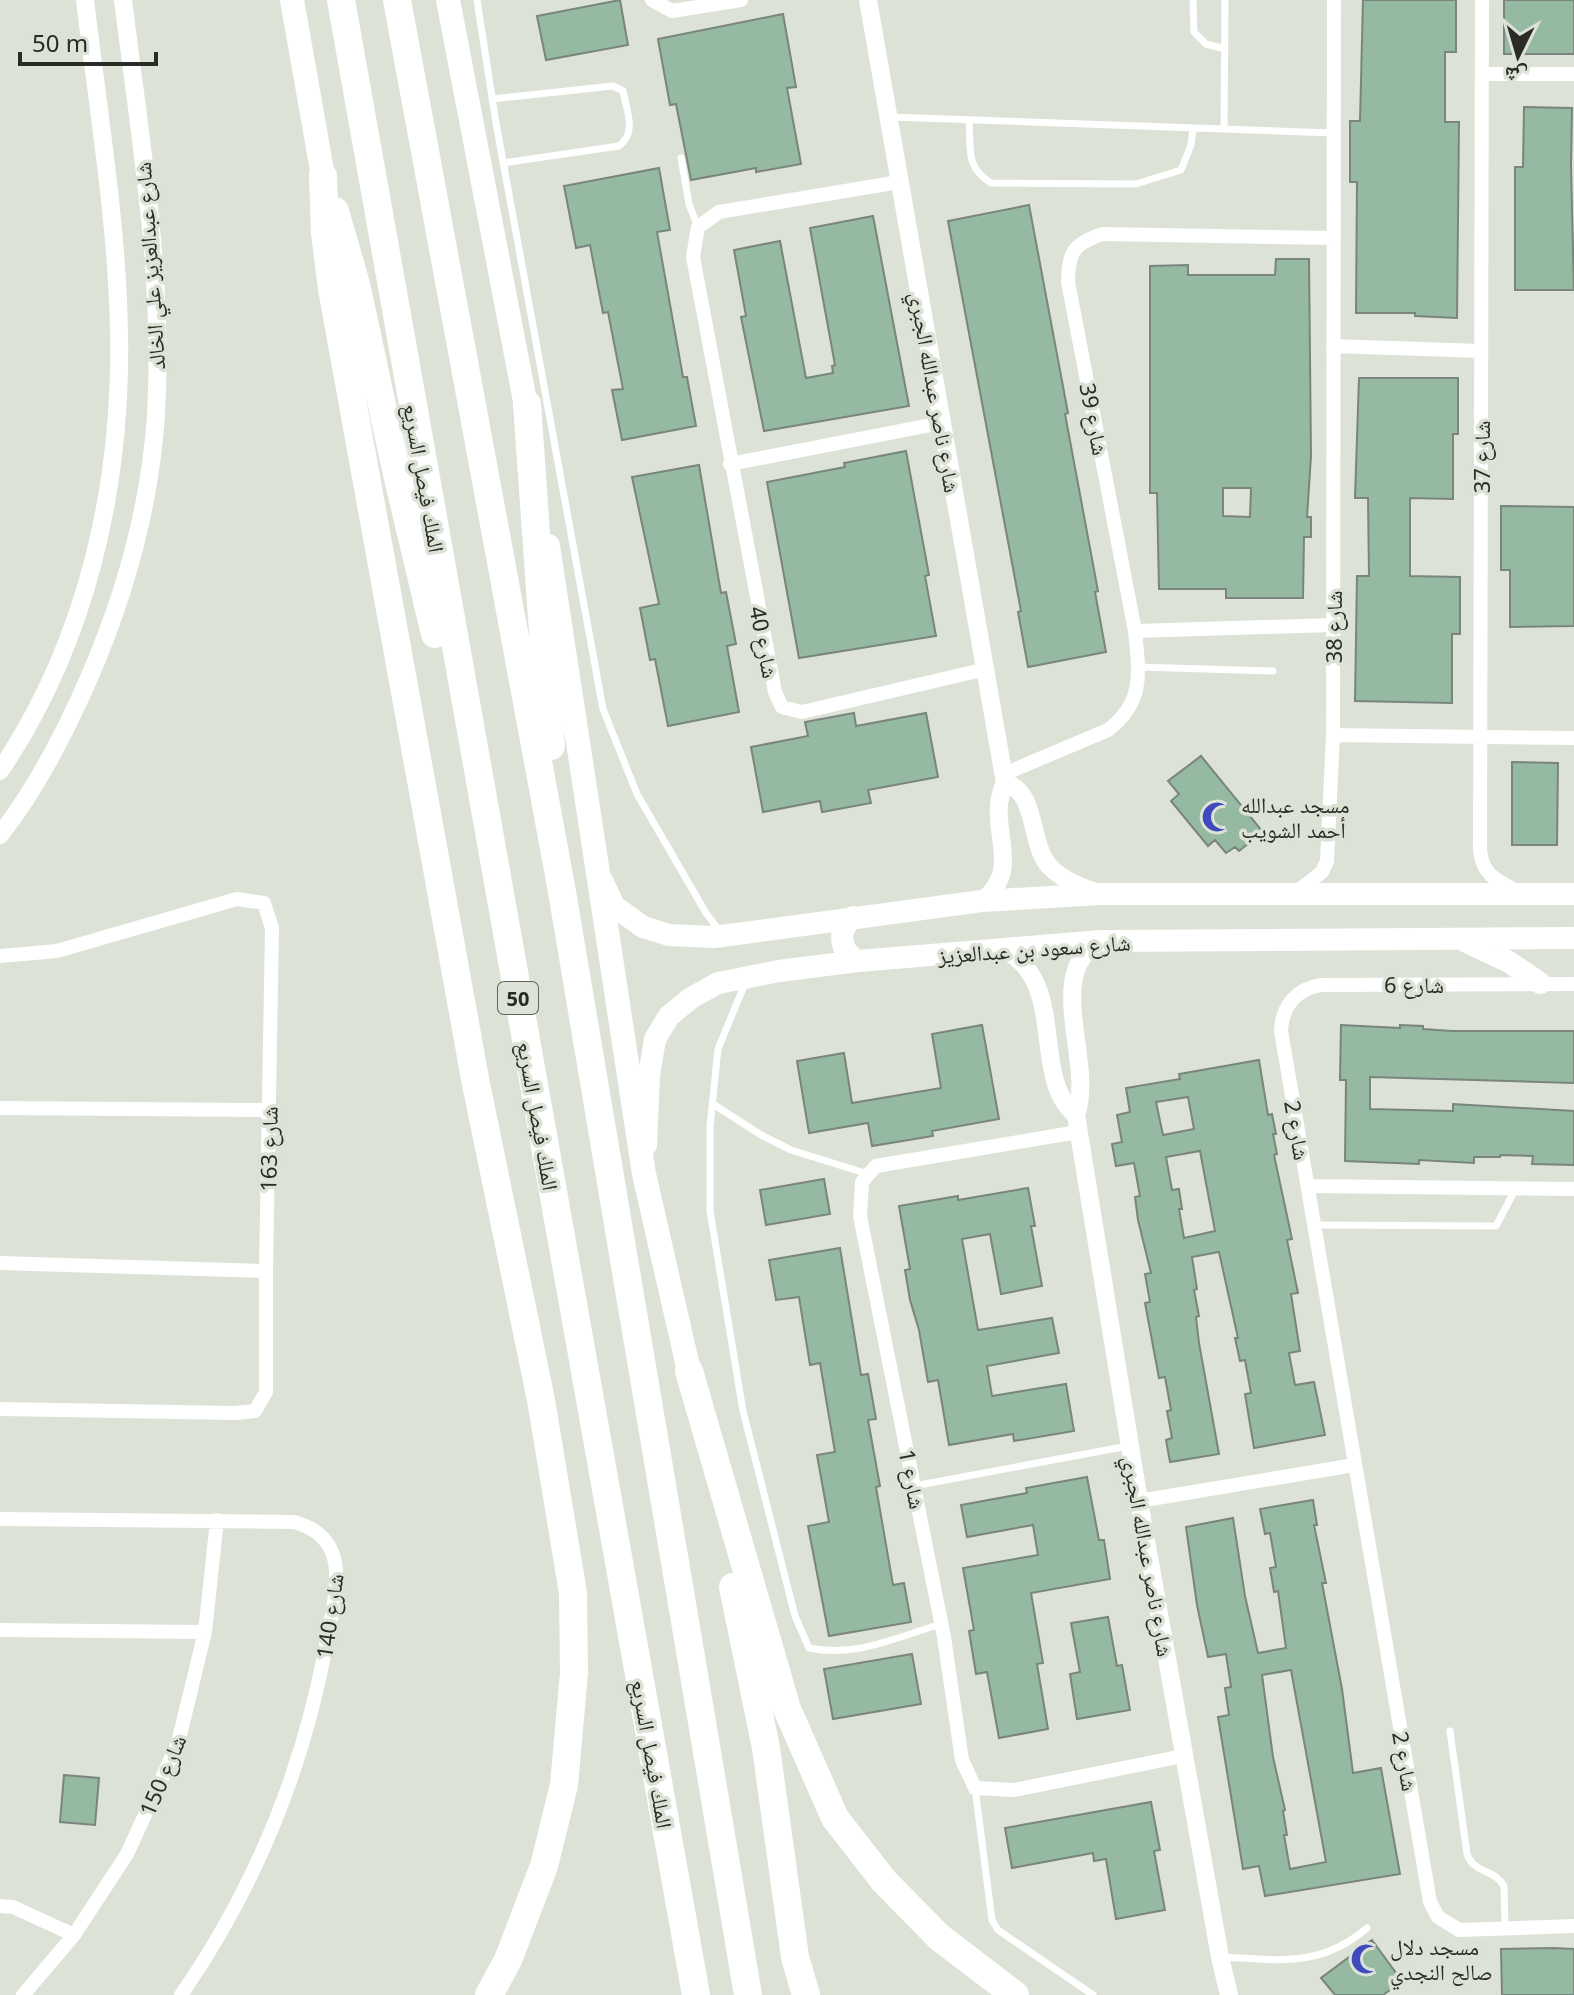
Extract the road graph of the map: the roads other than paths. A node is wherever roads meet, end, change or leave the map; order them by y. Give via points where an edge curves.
1 (85, 0) edge
2 (123, 0) edge
3 (292, 0) edge
4 (341, 0) edge
5 (397, 0) edge
6 (448, 0) edge
7 (477, 0) edge
8 (652, 0) edge
9 (741, 0) edge
10 (868, 0) edge
11 (1193, 0) edge
12 (1225, 0) edge
13 (1334, 0) edge
14 (1482, 0) edge
15 (1225, 49) junction
16 (1482, 74) junction
17 (1574, 74) edge
18 (492, 99) junction
19 (889, 117) junction
20 (969, 120) junction
21 (1193, 128) junction
22 (1224, 129) junction
23 (1334, 133) junction
24 (681, 158) dead end
25 (503, 163) junction
26 (323, 176) junction
27 (899, 182) junction
28 (698, 227) junction
29 (1334, 238) junction
30 (1333, 346) junction
31 (1481, 351) junction
32 (527, 404) junction
33 (941, 423) junction
34 (730, 464) junction
35 (1333, 625) junction
36 (1135, 631) junction
37 (1138, 667) junction
38 (986, 669) junction
39 (1273, 671) dead end
40 (1333, 735) junction
41 (1480, 738) junction
42 (1574, 738) edge
43 (0, 771) edge
44 (478, 776) junction
45 (1005, 778) junction
46 (0, 835) edge
47 (599, 874) junction
48 (561, 886) junction
49 (1521, 893) junction
50 (1101, 894) junction
51 (1295, 894) junction
52 (1574, 894) edge
53 (982, 901) junction
54 (853, 917) junction
55 (723, 935) junction
56 (1458, 938) junction
57 (1574, 938) edge
58 (1101, 941) junction
59 (1000, 948) junction
60 (0, 956) edge
61 (858, 961) junction
62 (747, 977) junction
63 (1540, 983) junction
64 (1574, 984) edge
65 (1281, 1031) joint
66 (713, 1104) junction
67 (0, 1108) edge
68 (269, 1110) junction
69 (1077, 1123) junction
70 (644, 1174) junction
71 (868, 1174) junction
72 (1308, 1186) junction
73 (1516, 1189) junction
74 (1574, 1189) edge
75 (1315, 1225) junction
76 (0, 1263) edge
77 (266, 1271) junction
78 (689, 1371) junction
79 (0, 1409) edge
80 (1130, 1445) junction
81 (1354, 1465) junction
82 (914, 1486) junction
83 (1139, 1501) junction
84 (0, 1519) edge
85 (217, 1520) junction
86 (941, 1624) junction
87 (0, 1630) edge
88 (205, 1632) junction
89 (1450, 1731) dead end
90 (1183, 1756) junction
91 (975, 1788) junction
92 (0, 1906) edge
93 (1574, 1926) edge
94 (1367, 1928) dead end
95 (1505, 1929) junction
96 (74, 1935) junction
97 (1220, 1957) junction
98 (23, 1995) edge
99 (181, 1995) edge
100 (486, 1995) edge
101 (696, 1995) edge
102 (748, 1995) edge
103 (806, 1995) edge
104 (1015, 1995) edge
105 (1093, 1995) edge
106 (1229, 1995) edge

1 - 43 street, شارع عبدالعزيز علي الخالد via 117,287 119,378 111,480 74,622 43,695
2 - 46 street, شارع عبدالعزيز علي الخالد via 155,289 156,401 149,475 132,558 93,669 54,752
3 - 26 main road
4 - 44 highway, الملك فيصل السريع / 50
5 - 48 highway
6 - 32 main road
7 - 18 lane
8 - 9 street via 672,11
10 - 19 street, شارع ناصر عبدالله الجبري
11 - 15 lane via 1194,32 1206,44
12 - 15 lane
13 - 23 street, شارع 38
14 - 16 street, شارع 37
15 - 22 lane
16 - 17 street
16 - 31 street, شارع 37
18 - 25 lane
18 - 25 lane via 613,86 623,91 631,132 619,146
19 - 20 lane
19 - 27 street, شارع ناصر عبدالله الجبري
20 - 21 lane
20 - 21 lane via 972,163 991,183 1136,184 1181,170
21 - 22 lane
22 - 23 lane
23 - 29 street, شارع 38
24 - 28 lane
25 - 55 lane via 603,709 637,794
26 - 44 highway via 356,284 451,700
26 - 100 highway via 332,289 573,1593 574,1673 564,1785 544,1866 508,1960
27 - 28 street via 719,212
27 - 33 street, شارع ناصر عبدالله الجبري
28 - 34 street, شارع 40 via 693,257
29 - 30 street, شارع 38
29 - 36 street, شارع 39 via 1102,234 1083,241 1069,256 1068,282
30 - 31 street
30 - 35 street, شارع 38
31 - 41 street, شارع 37
32 - 47 main road
32 - 48 highway
33 - 34 street
33 - 38 street, شارع ناصر عبدالله الجبري
34 - 38 street, شارع 40 via 782,707 802,712
35 - 36 street
35 - 40 street, شارع 38
36 - 37 street, شارع 39
37 - 39 lane
37 - 45 street, شارع 39 via 1133,703 1118,722
38 - 45 street, شارع ناصر عبدالله الجبري
40 - 41 street
40 - 51 street, شارع 38 via 1327,861 1314,881
41 - 42 street
41 - 49 street, شارع 37 via 1481,862 1497,881
44 - 101 highway, الملك فيصل السريع / 50
45 - 50 street, شارع ناصر عبدالله الجبري via 1024,796 1040,853 1050,867
45 - 53 street, شارع ناصر عبدالله الجبري via 997,812 1004,869 997,887
47 - 55 main road via 614,906 643,927 669,935
47 - 70 main road
48 - 102 highway
49 - 51 main road
49 - 52 main road
50 - 51 main road
50 - 53 main road
53 - 54 main road
54 - 55 main road
54 - 61 main road via 841,936 846,951
56 - 57 main road, شارع سعود بن عبدالعزيز
56 - 58 main road, شارع سعود بن عبدالعزيز
56 - 63 main road
58 - 59 main road, شارع سعود بن عبدالعزيز
58 - 69 street, شارع ناصر عبدالله الجبري via 1083,954 1073,974 1081,1089
59 - 61 main road, شارع سعود بن عبدالعزيز
59 - 69 street, شارع ناصر عبدالله الجبري via 1020,960 1034,978 1059,1095
60 - 68 street, شارع 163 via 57,951 237,899 264,903 272,928
61 - 62 main road, شارع سعود بن عبدالعزيز
62 - 66 lane via 718,1049
62 - 70 main road, شارع سعود بن عبدالعزيز via 718,983 691,998 669,1016 655,1039
63 - 64 street, شارع 6
63 - 65 street, شارع 6 via 1312,986 1291,1000
65 - 72 street, شارع 2
66 - 71 lane via 791,1150
66 - 86 lane via 710,1211 717,1257 743,1411 799,1627 809,1648 828,1652 851,1651
67 - 68 street
68 - 77 street, شارع 163
69 - 71 street via 876,1166
69 - 80 street, شارع ناصر عبدالله الجبري
70 - 78 main road
71 - 82 street, شارع 1 via 862,1182 860,1216
72 - 73 street
72 - 75 street, شارع 2
73 - 74 street
73 - 75 lane via 1496,1226
75 - 81 street, شارع 2
76 - 77 street
77 - 79 street, شارع 163 via 266,1392 255,1411
78 - 103 highway via 766,1748 795,1957
78 - 104 highway via 787,1709 835,1818 884,1881 939,1937
80 - 82 lane
80 - 83 street, شارع ناصر عبدالله الجبري
81 - 83 street
81 - 95 street, شارع 2 via 1430,1902 1451,1927
82 - 86 street, شارع 1
83 - 90 street, شارع ناصر عبدالله الجبري
84 - 85 street, شارع 140
85 - 88 street, شارع 150
85 - 99 street, شارع 140 via 304,1525 329,1544 337,1575 322,1668 289,1788 238,1903
86 - 91 street, شارع 1 via 962,1760
87 - 88 street
88 - 96 street, شارع 150 via 178,1743 127,1854
89 - 95 lane via 1467,1854 1478,1870 1501,1880
90 - 91 street via 1014,1790
90 - 97 street, شارع ناصر عبدالله الجبري
91 - 105 lane via 992,1920 998,1930
92 - 96 street
93 - 95 street, شارع 2
94 - 97 lane via 1330,1952 1301,1959
96 - 98 street, شارع 150
97 - 106 street, شارع ناصر عبدالله الجبري

